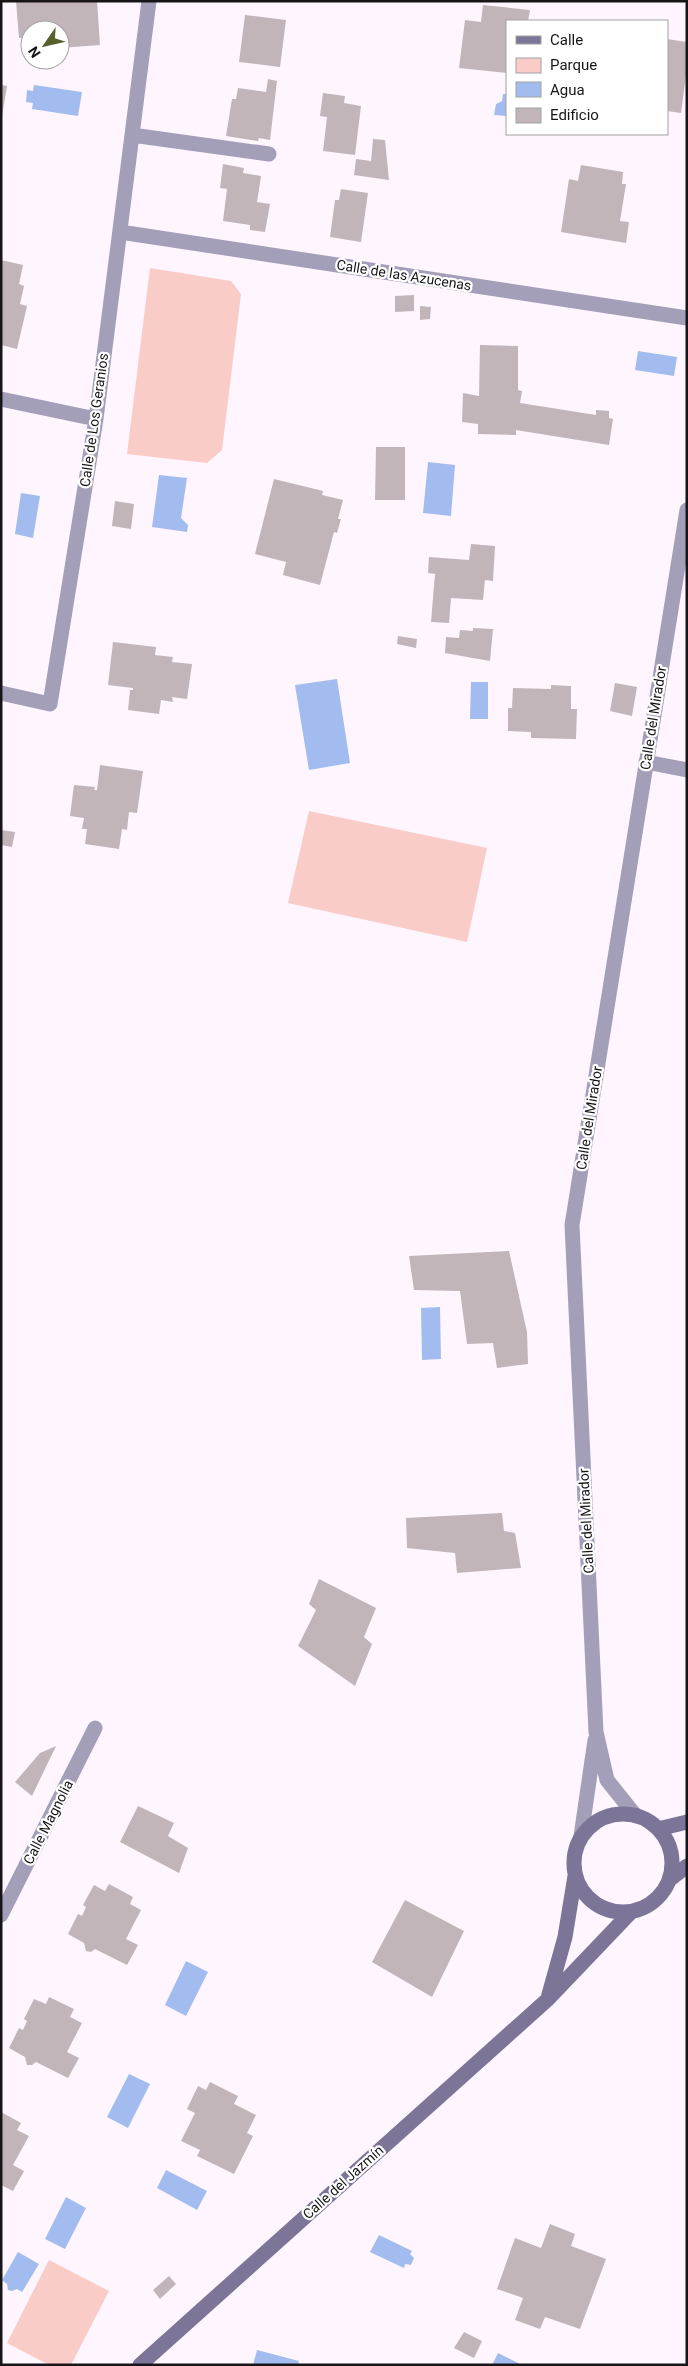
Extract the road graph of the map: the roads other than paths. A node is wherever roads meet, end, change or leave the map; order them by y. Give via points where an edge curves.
1 (149, 1) edge
2 (132, 135) junction
3 (269, 154) dead end
4 (120, 232) junction
5 (687, 318) edge
6 (1, 399) edge
7 (96, 419) junction
8 (687, 510) edge
9 (1, 693) edge
10 (646, 762) junction
11 (687, 770) edge
12 (95, 1728) dead end
13 (596, 1732) junction
14 (635, 1815) junction
15 (687, 1822) edge
16 (658, 1829) junction
17 (581, 1836) junction
18 (687, 1866) edge
19 (575, 1876) junction
20 (669, 1880) junction
21 (631, 1912) junction
22 (1, 1916) edge
23 (547, 2000) junction
24 (140, 2365) edge

1 - 2 street, Calle de Los Geranios
2 - 3 street
2 - 4 street, Calle de Los Geranios
4 - 5 street, Calle de las Azucenas
4 - 7 street, Calle de Los Geranios
6 - 7 street
7 - 9 street, Calle de Los Geranios via 50,704
8 - 10 street, Calle del Mirador
10 - 11 street
10 - 13 street, Calle del Mirador via 572,1225
12 - 22 street, Calle Magnolia
13 - 14 street, Calle del Mirador via 607,1780
13 - 17 street, Calle del Mirador
14 - 16 street
14 - 17 street via 604,1817
15 - 16 street
16 - 20 street via 668,1844 672,1862
17 - 19 street via 573,1862
18 - 20 street
19 - 21 street via 590,1900 616,1912
19 - 23 street via 565,1937
20 - 21 street via 654,1901
21 - 23 street, Calle del Jazmín
23 - 24 street, Calle del Jazmín

